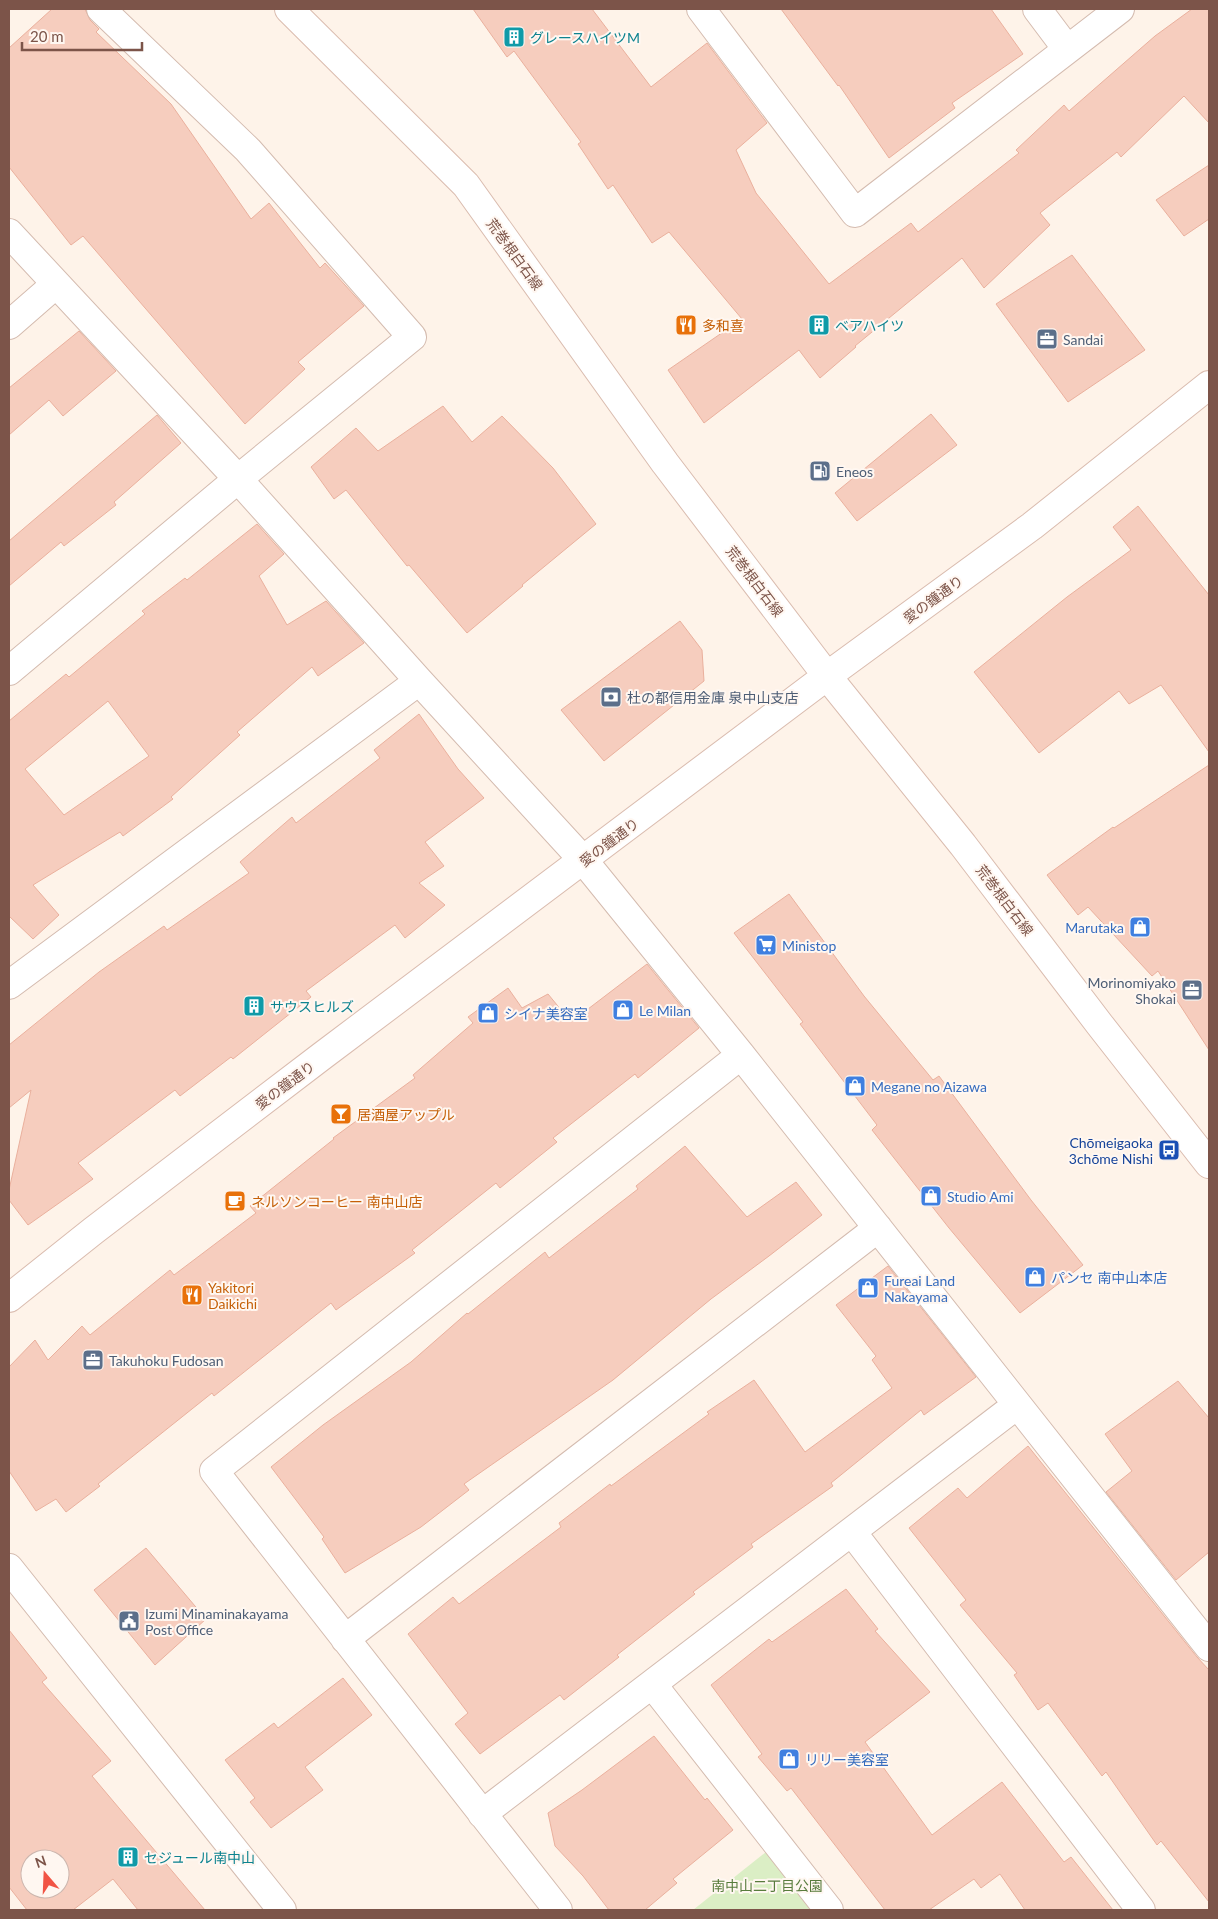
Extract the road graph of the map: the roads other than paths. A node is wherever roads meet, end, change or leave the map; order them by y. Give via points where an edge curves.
1 (101, 9) edge
2 (289, 9) edge
3 (701, 9) edge
4 (1037, 9) edge
5 (1120, 9) edge
6 (1067, 49) junction
7 (9, 233) edge
8 (56, 284) junction
9 (9, 325) edge
10 (1209, 385) edge
11 (238, 479) junction
12 (9, 671) edge
13 (827, 676) junction
14 (419, 681) junction
15 (584, 861) junction
16 (9, 985) edge
17 (741, 1055) junction
18 (1209, 1164) edge
19 (878, 1228) junction
20 (9, 1298) edge
21 (1018, 1405) junction
22 (852, 1532) junction
23 (9, 1568) edge
24 (345, 1639) junction
25 (1209, 1647) edge
26 (652, 1684) junction
27 (482, 1814) junction
28 (282, 1910) edge
29 (558, 1910) edge
30 (829, 1910) edge
31 (1141, 1910) edge

1 - 11 street via 248,150 412,337
2 - 13 street, 荒巻根白石線 via 466,185 665,463
3 - 6 street via 854,213
4 - 6 street
5 - 6 street
7 - 8 street
8 - 9 street
8 - 11 street
10 - 13 street, 愛の鐘通り via 1032,526
11 - 12 street
11 - 14 street
13 - 15 street, 愛の鐘通り
13 - 18 street, 荒巻根白石線 via 963,845
14 - 15 street
14 - 16 street
15 - 17 street
15 - 20 street, 愛の鐘通り via 132,1201
17 - 19 street
17 - 24 street via 214,1471
19 - 21 street
19 - 24 street
21 - 22 street
21 - 25 street
22 - 26 street
22 - 31 street
23 - 28 street
24 - 27 street
26 - 27 street
26 - 30 street
27 - 29 street

